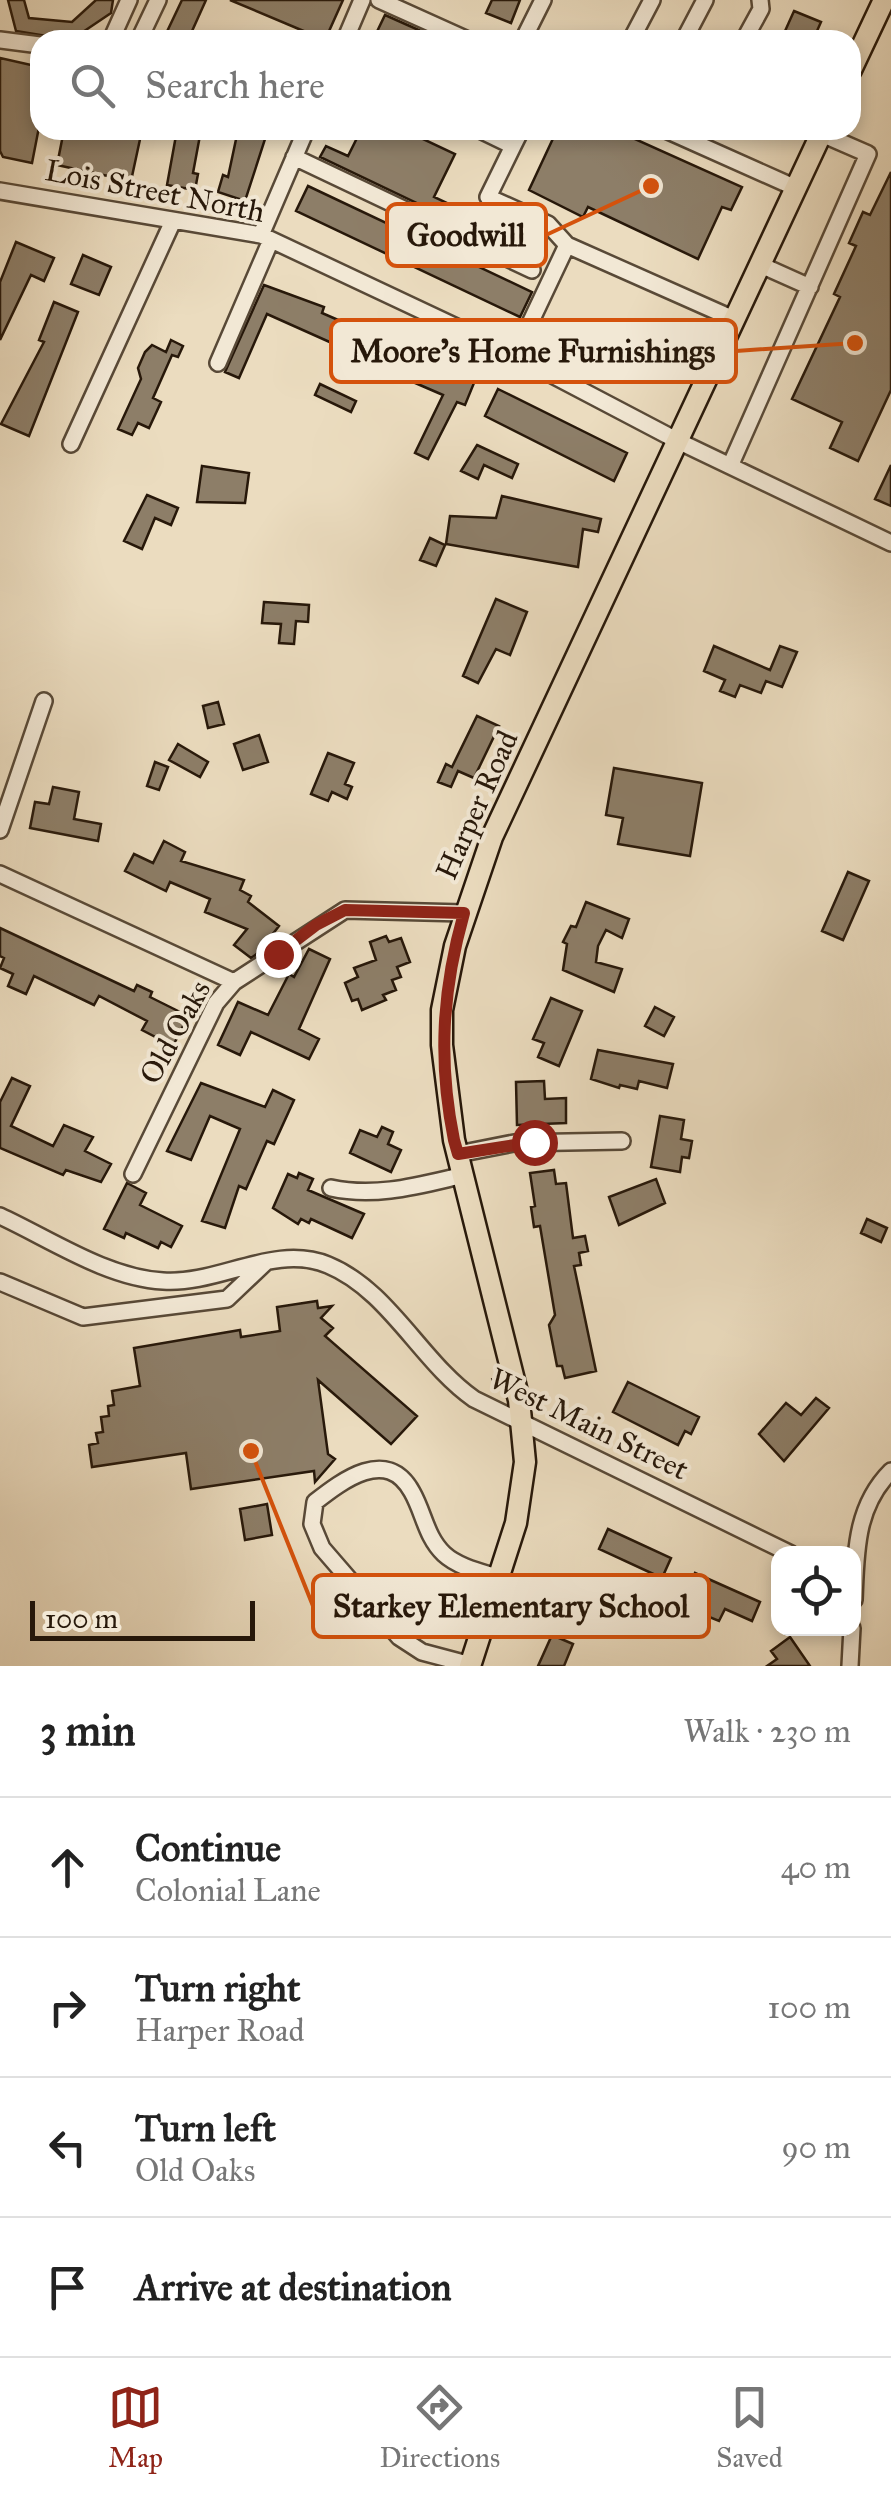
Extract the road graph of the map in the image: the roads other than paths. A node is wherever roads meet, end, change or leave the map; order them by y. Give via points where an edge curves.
1 (129, 0) edge
2 (158, 0) edge
3 (362, 0) edge
4 (380, 0) edge
5 (543, 0) edge
6 (652, 0) edge
7 (705, 0) edge
8 (760, 0) edge
9 (884, 0) edge
10 (116, 30) edge
11 (144, 30) edge
12 (349, 30) edge
13 (446, 30) edge
14 (528, 30) edge
15 (636, 30) edge
16 (689, 30) edge
17 (749, 30) edge
18 (0, 40) edge
19 (30, 44) edge
20 (861, 49) edge
21 (302, 140) edge
22 (501, 140) edge
23 (516, 140) edge
24 (688, 140) edge
25 (819, 140) edge
26 (839, 140) edge
27 (513, 146) junction
28 (294, 157) junction
29 (796, 188) junction
30 (0, 191) edge
31 (172, 222) junction
32 (266, 238) junction
33 (567, 244) junction
34 (762, 265) junction
35 (532, 270) dead end
36 (810, 287) junction
37 (736, 320) junction
38 (515, 355) junction
39 (218, 363) dead end
40 (680, 442) junction
41 (72, 444) dead end
42 (731, 464) junction
43 (891, 543) edge
44 (44, 701) dead end
45 (0, 830) edge
46 (0, 874) edge
47 (464, 913) junction
48 (234, 982) junction
49 (622, 1141) dead end
50 (458, 1154) junction
51 (133, 1174) dead end
52 (464, 1175) junction
53 (332, 1188) dead end
54 (0, 1216) edge
55 (266, 1262) junction
56 (0, 1282) edge
57 (522, 1422) junction
58 (891, 1471) edge
59 (774, 1546) edge
60 (860, 1546) edge
61 (500, 1578) junction
62 (852, 1636) edge
63 (470, 1665) edge
64 (850, 1666) edge

1 - 10 street
2 - 11 street
3 - 12 street
4 - 13 street
5 - 14 street
6 - 15 street
7 - 16 street
8 - 17 street
9 - 20 main road
18 - 19 street
21 - 28 street
22 - 27 street
23 - 27 street
24 - 29 street
25 - 29 main road, Harper Road
26 - 36 street via 868,154
27 - 33 street via 488,197 548,224
28 - 32 street
28 - 35 street
29 - 34 main road, Harper Road
30 - 31 street, Lois Street North
31 - 32 street, Lois Street North
31 - 41 street
32 - 38 street, Lois Street North
32 - 39 street
33 - 37 street
33 - 38 street
34 - 36 street
34 - 37 main road, Harper Road
36 - 42 street
37 - 40 main road, Harper Road
38 - 40 street, Lois Street North
40 - 42 street, Lois Street North
40 - 47 main road, Harper Road via 492,837
42 - 43 street, Lois Street North
44 - 45 street
46 - 48 street
47 - 48 street, Old Oaks via 345,910
47 - 50 main road, Harper Road via 442,1010 448,1110
48 - 51 street, Old Oaks via 216,1003
49 - 50 street via 514,1142
50 - 52 main road, Harper Road
52 - 53 street via 384,1192
52 - 57 main road, Harper Road
54 - 55 street, West Main Street via 144,1279 201,1279
55 - 56 street via 227,1299 83,1318
55 - 57 street, West Main Street via 314,1260 347,1276 464,1392
57 - 59 street, West Main Street
57 - 61 main road, Harper Road via 522,1492
58 - 60 street via 865,1508
61 - 63 main road, Harper Road
61 - 63 street via 442,1552 412,1490 393,1474 360,1471 315,1502 312,1524 322,1548 398,1637 422,1652
62 - 64 street

